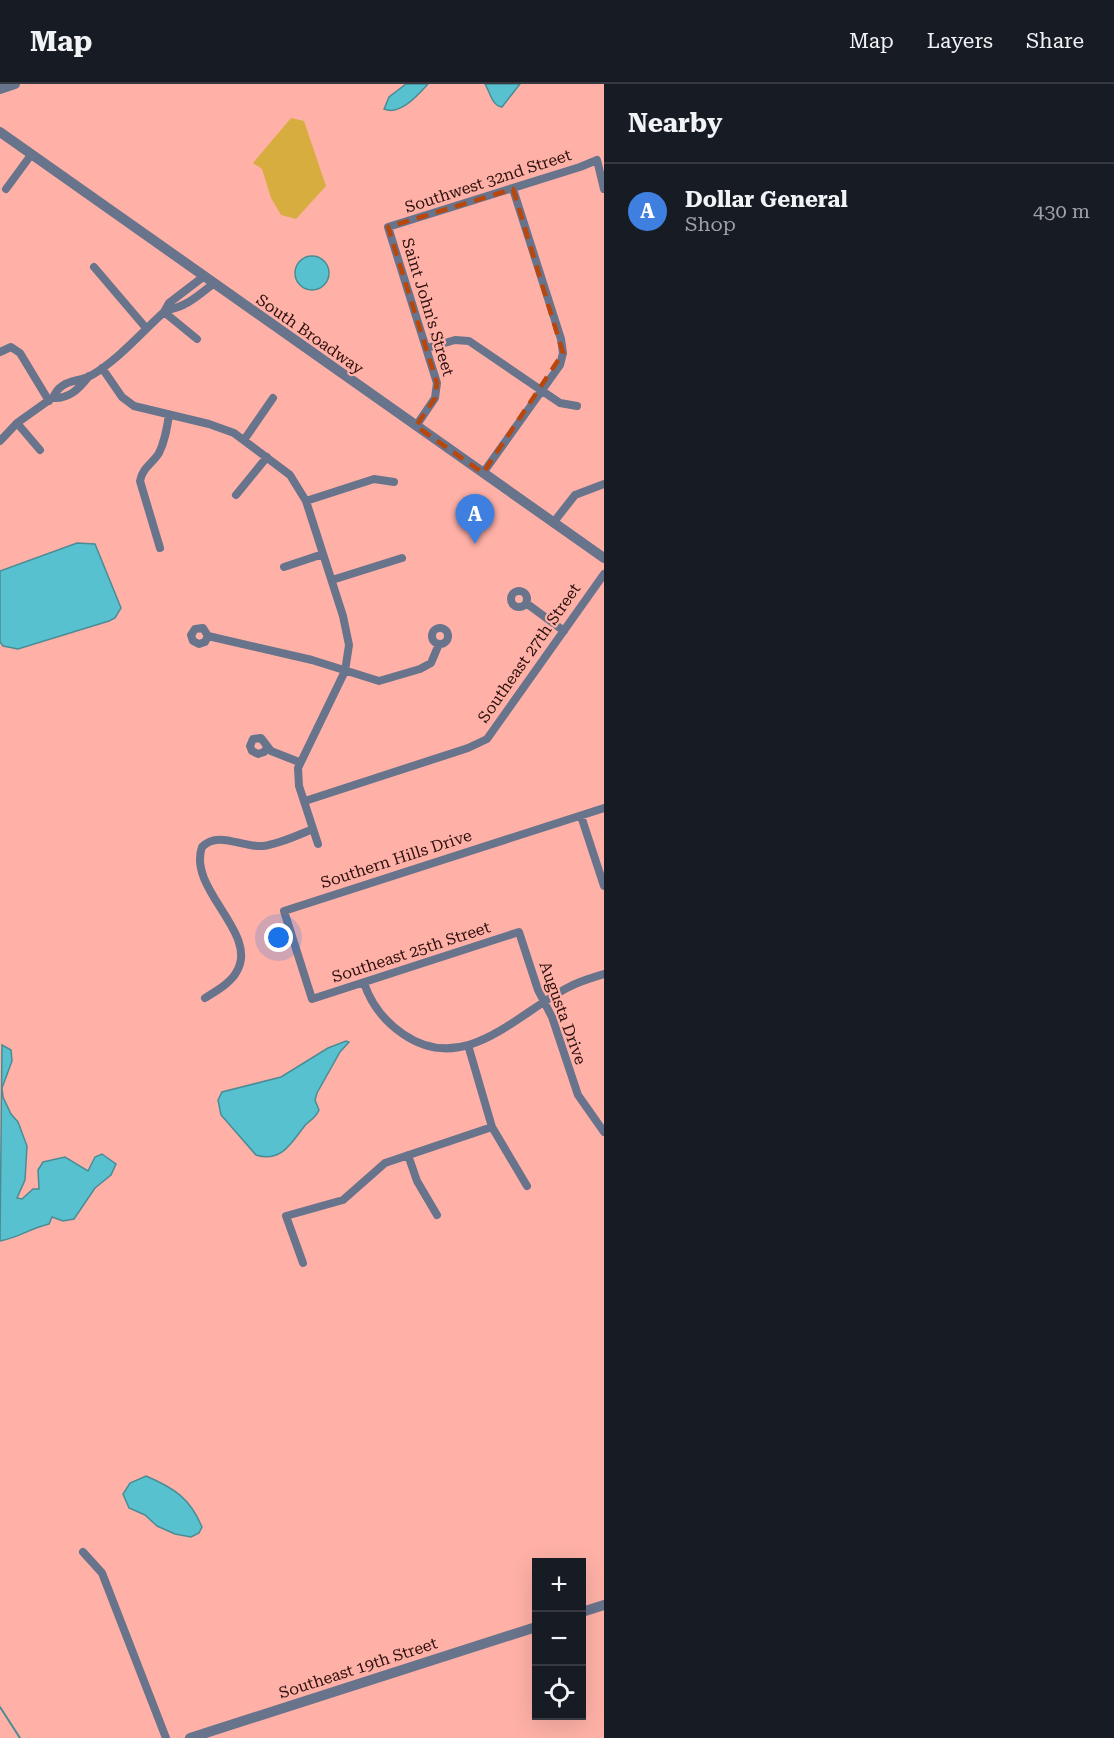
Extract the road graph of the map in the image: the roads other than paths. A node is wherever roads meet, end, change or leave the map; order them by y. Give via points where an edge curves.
1 (15, 84) edge
2 (0, 89) edge
3 (0, 132) edge
4 (31, 155) junction
5 (6, 189) dead end
6 (513, 189) junction
7 (604, 189) edge
8 (388, 227) joint
9 (94, 267) dead end
10 (203, 277) junction
11 (213, 284) junction
12 (165, 311) junction
13 (146, 328) junction
14 (10, 335) dead end
15 (197, 339) dead end
16 (11, 347) junction
17 (427, 348) junction
18 (0, 352) edge
19 (102, 368) junction
20 (541, 390) junction
21 (273, 398) dead end
22 (51, 399) junction
23 (577, 406) dead end
24 (169, 415) junction
25 (17, 423) junction
26 (416, 426) junction
27 (244, 440) junction
28 (0, 441) edge
29 (40, 450) dead end
30 (267, 457) junction
31 (483, 473) junction
32 (394, 482) dead end
33 (604, 484) edge
34 (236, 495) dead end
35 (306, 501) junction
36 (553, 523) junction
37 (160, 548) dead end
38 (323, 554) junction
39 (402, 558) dead end
40 (604, 558) edge
41 (284, 567) dead end
42 (604, 574) edge
43 (332, 580) junction
44 (526, 603) dead end
45 (564, 631) junction
46 (208, 636) dead end
47 (439, 644) dead end
48 (345, 671) junction
49 (267, 748) dead end
50 (299, 762) junction
51 (304, 801) junction
52 (604, 808) edge
53 (581, 816) junction
54 (313, 829) junction
55 (318, 844) dead end
56 (604, 886) edge
57 (519, 932) joint
58 (604, 974) edge
59 (364, 983) junction
60 (205, 998) dead end
61 (312, 999) joint
62 (544, 1002) junction
63 (468, 1046) junction
64 (492, 1127) junction
65 (604, 1132) edge
66 (408, 1155) junction
67 (527, 1186) dead end
68 (437, 1215) dead end
69 (303, 1263) dead end
70 (83, 1552) dead end
71 (604, 1605) edge
72 (586, 1611) edge
73 (532, 1629) edge
74 (166, 1738) edge
75 (192, 1738) edge

1 - 2 street
3 - 4 street, South Broadway
4 - 5 street
4 - 10 street, South Broadway
6 - 7 street, Southwest 32nd Street via 597,160
6 - 8 street, Southwest 32nd Street
6 - 20 street via 562,347 560,364
8 - 17 street, Saint John's Street
9 - 13 street
10 - 11 street, South Broadway
10 - 12 street via 176,297
11 - 12 street via 194,299
11 - 26 street, South Broadway
12 - 13 street
12 - 15 street
13 - 19 street
14 - 16 street
16 - 18 street
16 - 22 street via 20,353
17 - 20 street via 455,340 469,341
17 - 26 street, Saint John's Street via 437,391
19 - 22 street via 66,383
19 - 24 street via 128,403
20 - 23 street via 560,403
20 - 31 street
21 - 27 street
22 - 25 street
24 - 27 street via 222,428
24 - 37 street via 163,445 140,481
25 - 28 street
25 - 29 street
26 - 31 street, South Broadway
27 - 30 street
30 - 34 street
30 - 35 street via 290,475
31 - 36 street, South Broadway
32 - 35 street via 374,479
33 - 36 street via 575,495
35 - 38 street
36 - 40 street, South Broadway
38 - 41 street
38 - 43 street
39 - 43 street
42 - 45 street, Southeast 27th Street
43 - 48 street via 349,645
44 - 45 street
45 - 51 street, Southeast 27th Street via 487,739
46 - 48 street
47 - 48 street via 431,663 387,681
48 - 50 street
49 - 50 street
50 - 51 street via 297,778
51 - 54 street
52 - 53 street, Southern Hills Drive
53 - 56 street
53 - 61 street, Southern Hills Drive via 284,911
54 - 55 street
54 - 60 street via 262,846 220,840 202,847 200,867 208,889 232,927 241,960 233,977
57 - 59 street, Southeast 25th Street
57 - 62 street, Augusta Drive
58 - 62 street via 568,987
59 - 61 street, Southeast 25th Street
59 - 63 street via 374,1005 405,1035 434,1046
62 - 63 street
62 - 65 street, Augusta Drive via 578,1095
63 - 64 street
64 - 66 street
64 - 67 street
66 - 68 street via 417,1181
66 - 69 street via 378,1168 343,1200 286,1216
70 - 74 street via 102,1573
71 - 72 street
73 - 75 street, Southeast 19th Street

